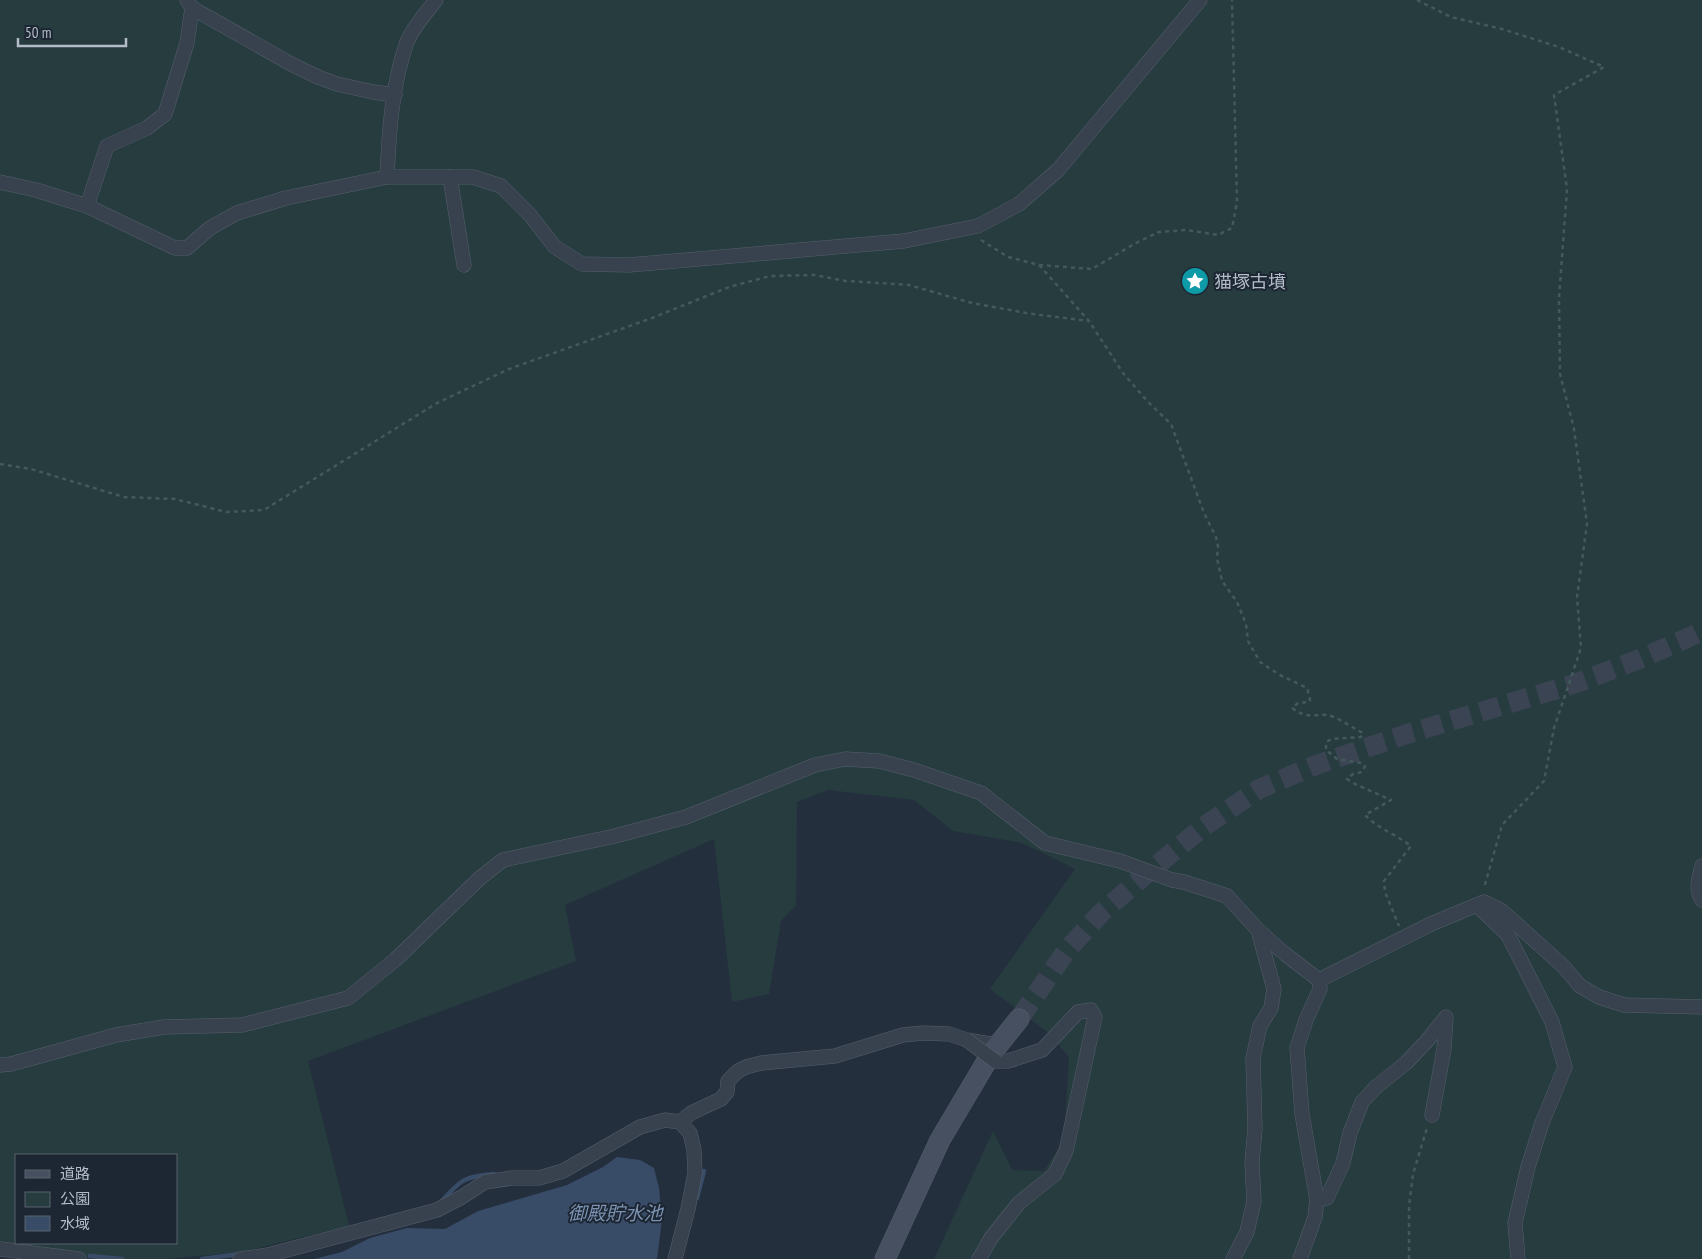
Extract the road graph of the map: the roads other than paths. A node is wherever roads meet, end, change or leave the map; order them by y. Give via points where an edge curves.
1 (436, 0) edge
2 (1200, 0) edge
3 (190, 4) edge
4 (395, 95) junction
5 (387, 177) junction
6 (450, 177) junction
7 (0, 182) edge
8 (87, 206) junction
9 (464, 265) dead end
10 (1702, 866) edge
11 (1702, 900) edge
12 (1477, 905) junction
13 (1258, 930) junction
14 (1319, 980) junction
15 (1702, 1006) edge
16 (1018, 1019) tunnel mouth
17 (967, 1040) junction
18 (1001, 1042) junction
19 (0, 1065) edge
20 (1432, 1115) road end
21 (680, 1122) junction
22 (1317, 1200) junction
23 (0, 1248) edge
24 (79, 1259) edge
25 (240, 1259) edge
26 (675, 1259) edge
27 (885, 1259) edge
28 (979, 1259) edge
29 (1233, 1259) edge
30 (1300, 1259) edge
31 (1518, 1259) edge

1 - 4 street via 408,41
2 - 6 street via 1058,170 1019,204 978,226 904,241 629,265 582,264 555,247 501,186 473,177
3 - 4 street via 318,77
3 - 8 street via 187,43 165,114 146,128 107,146
4 - 5 street
5 - 6 street
5 - 8 street via 286,198 237,213 210,228 187,248 175,248
6 - 9 street
7 - 8 street
10 - 11 street via 1698,882 1698,894
12 - 14 street via 1431,924
12 - 15 street via 1484,902 1502,912 1564,967 1580,986 1599,997 1624,1005
12 - 31 street via 1508,935 1552,1022 1565,1067 1528,1167 1515,1223
13 - 14 street
13 - 19 street via 1226,896 1120,860 1045,843 981,793 914,770 879,761 845,758 816,765 686,818 504,860 480,878 395,960 348,998 242,1025 164,1027 116,1035
13 - 29 street via 1274,989 1271,1008 1260,1026 1253,1058 1254,1201 1247,1232
14 - 22 street via 1320,989 1297,1048 1302,1114
16 - 18 street
17 - 18 street via 990,1044
17 - 21 street via 949,1034 903,1035 835,1056 746,1067 728,1081 727,1092 721,1099
17 - 28 street, bridge via 995,1061 1008,1061 1042,1050 1078,1012 1091,1010 1095,1017 1066,1151 1054,1174 1019,1203
18 - 27 street via 940,1140
20 - 22 street via 1446,1017 1406,1063 1362,1102 1335,1181 1326,1198
21 - 25 street via 665,1120 640,1127 563,1171 547,1176 485,1182 437,1210 268,1255
21 - 26 street via 690,1133 695,1173
22 - 30 street via 1315,1218
23 - 24 street

